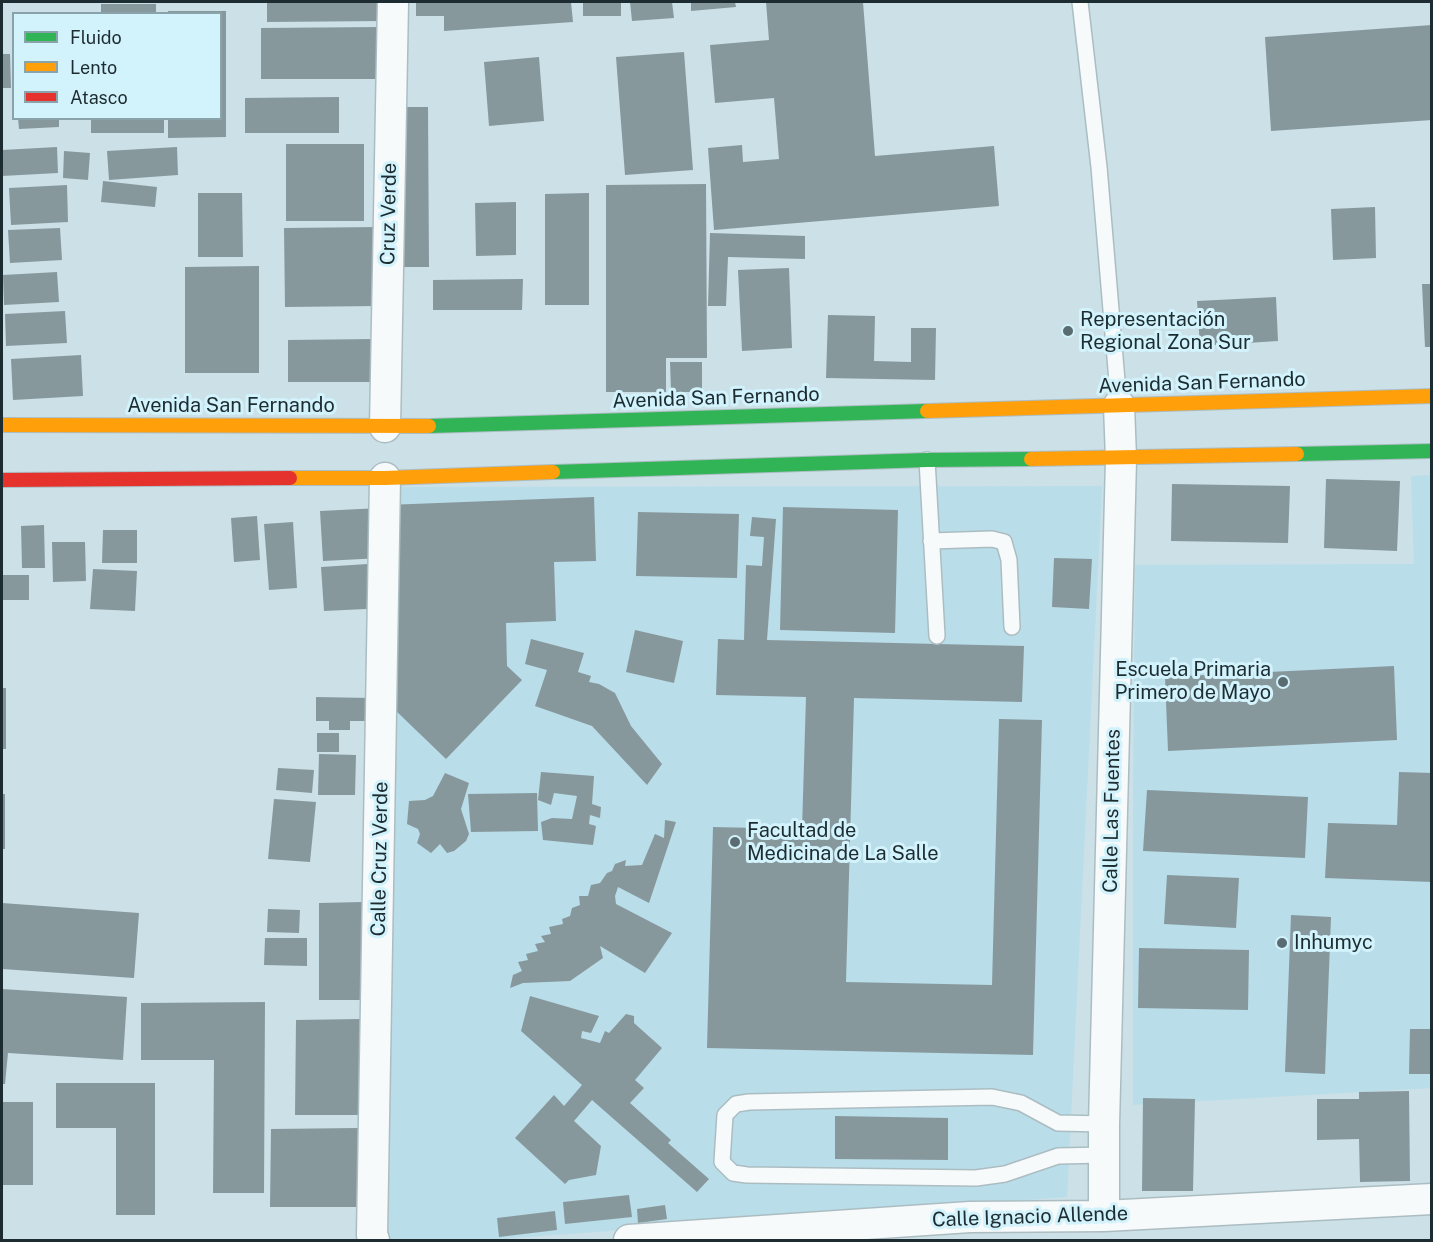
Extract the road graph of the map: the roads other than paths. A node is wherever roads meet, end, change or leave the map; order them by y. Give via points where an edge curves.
1 (393, 2) edge
2 (1080, 2) edge
3 (1431, 396) edge
4 (1119, 405) junction
5 (2, 425) edge
6 (385, 427) junction
7 (1431, 451) edge
8 (1120, 459) junction
9 (927, 460) junction
10 (385, 478) junction
11 (2, 480) edge
12 (932, 541) junction
13 (1012, 627) dead end
14 (937, 636) dead end
15 (1104, 1124) junction
16 (1104, 1155) junction
17 (1431, 1198) edge
18 (1104, 1216) junction
19 (374, 1240) edge
20 (629, 1240) edge

1 - 6 street, Cruz Verde
2 - 4 lane via 1099,167
3 - 4 main road, Avenida San Fernando
4 - 6 main road, Avenida San Fernando
4 - 8 street, Calle Las Fuentes
5 - 6 main road, Avenida San Fernando
7 - 8 main road
8 - 9 main road
8 - 15 street, Calle Las Fuentes
9 - 10 main road
9 - 12 lane
10 - 11 main road
10 - 19 street, Calle Cruz Verde
12 - 13 lane via 992,538 1004,542 1009,560
12 - 14 lane
15 - 16 street, Calle Las Fuentes
15 - 16 lane via 1058,1123 1021,1103 992,1097 749,1102 736,1104 724,1115 722,1162 733,1173 747,1175 976,1178 1005,1174 1058,1156
16 - 18 street, Calle Las Fuentes
17 - 18 street, Calle Ignacio Allende
18 - 20 street, Calle Ignacio Allende via 970,1217

